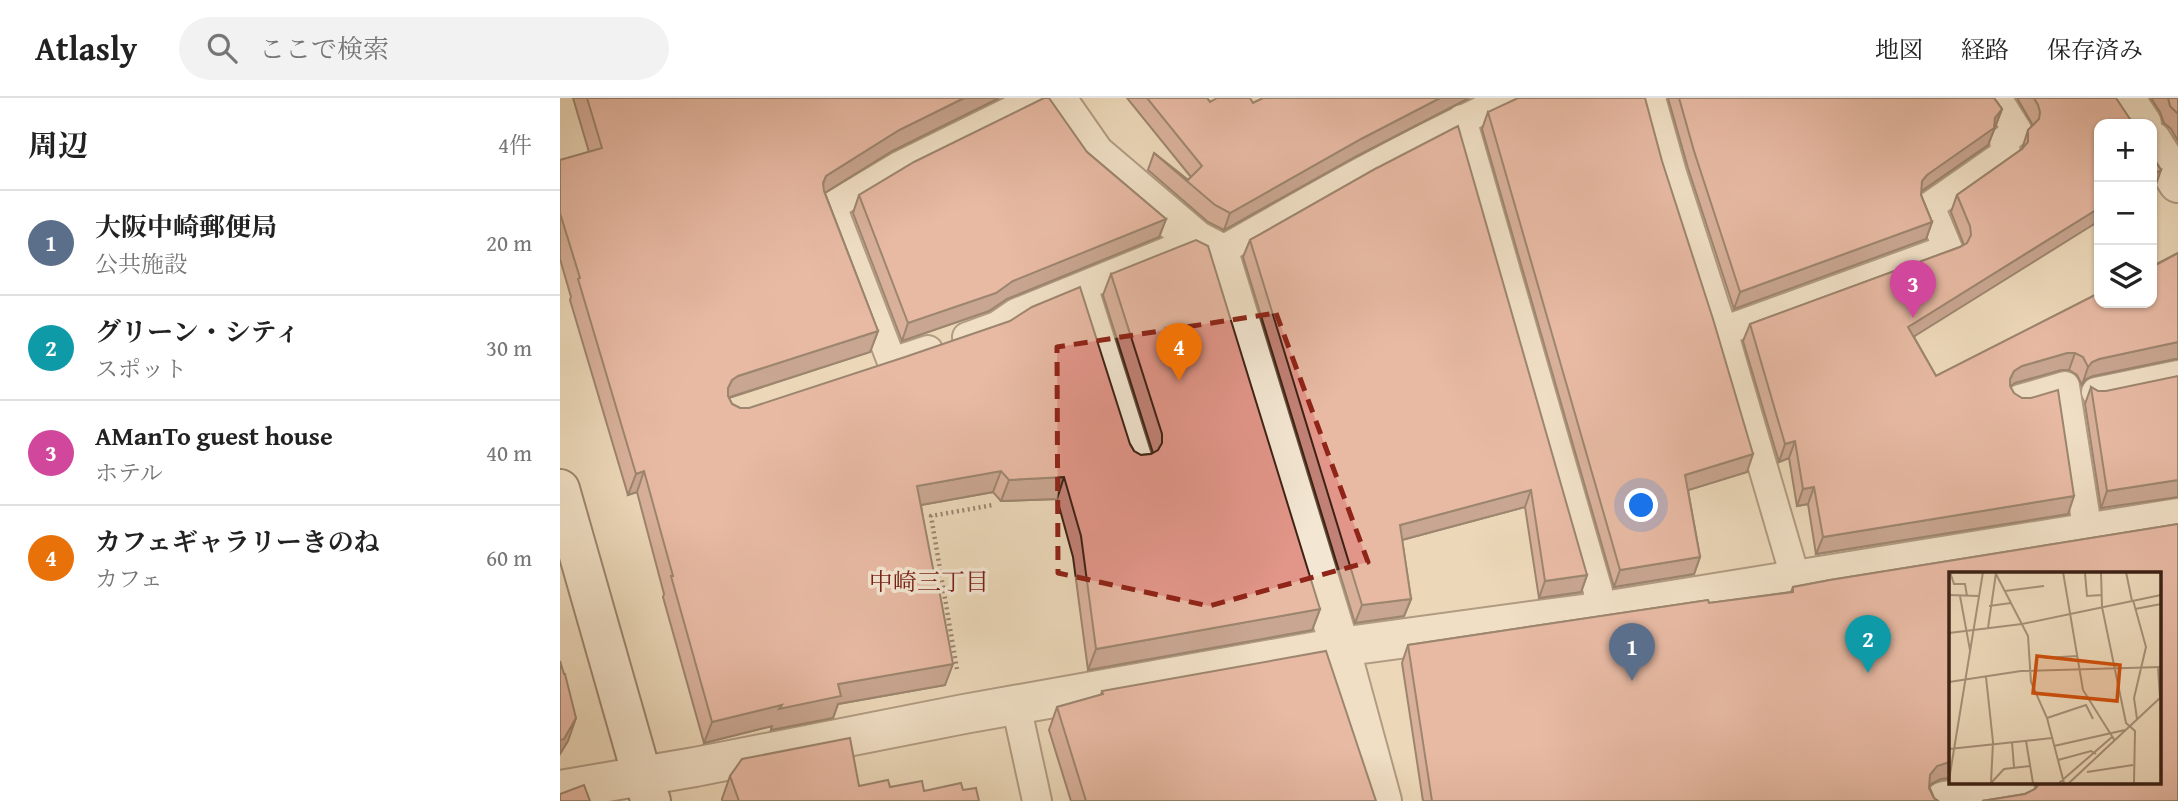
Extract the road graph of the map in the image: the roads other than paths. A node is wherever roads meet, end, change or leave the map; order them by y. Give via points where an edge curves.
1 (1037, 98) edge
2 (1056, 98) edge
3 (1509, 98) edge
4 (1651, 98) edge
5 (1997, 98) edge
6 (2126, 98) edge
7 (1462, 119) junction
8 (2139, 119) edge
9 (2157, 149) edge
10 (2178, 183) edge
11 (1208, 246) junction
12 (1083, 286) junction
13 (1723, 331) junction
14 (2178, 375) edge
15 (2096, 392) edge
16 (2020, 399) edge
17 (1138, 460) edge
18 (560, 489) edge
19 (2178, 517) edge
20 (2088, 533) junction
21 (1978, 563) edge
22 (1796, 580) junction
23 (1598, 612) junction
24 (1340, 647) junction
25 (1016, 705) junction
26 (2014, 786) edge
27 (646, 788) edge
28 (560, 790) edge
29 (1037, 801) edge
30 (1382, 801) edge
31 (1944, 801) edge

1 - 12 lane via 899,166 832,206 879,366 997,326 1016,313
2 - 11 street via 1095,154
3 - 7 lane
4 - 13 lane
5 - 13 lane via 2017,130 2004,141 2006,153 1930,206 1948,249
6 - 8 street
7 - 11 lane
7 - 23 lane via 1598,591
9 - 10 street
11 - 12 lane
11 - 24 street
12 - 17 lane
13 - 22 lane
14 - 15 lane
16 - 20 lane via 2065,386
18 - 27 street
19 - 20 street
20 - 21 street
21 - 22 street
22 - 23 street
23 - 24 street
24 - 25 street
24 - 30 street
25 - 27 street via 695,767
25 - 29 lane
26 - 31 street
27 - 28 street

